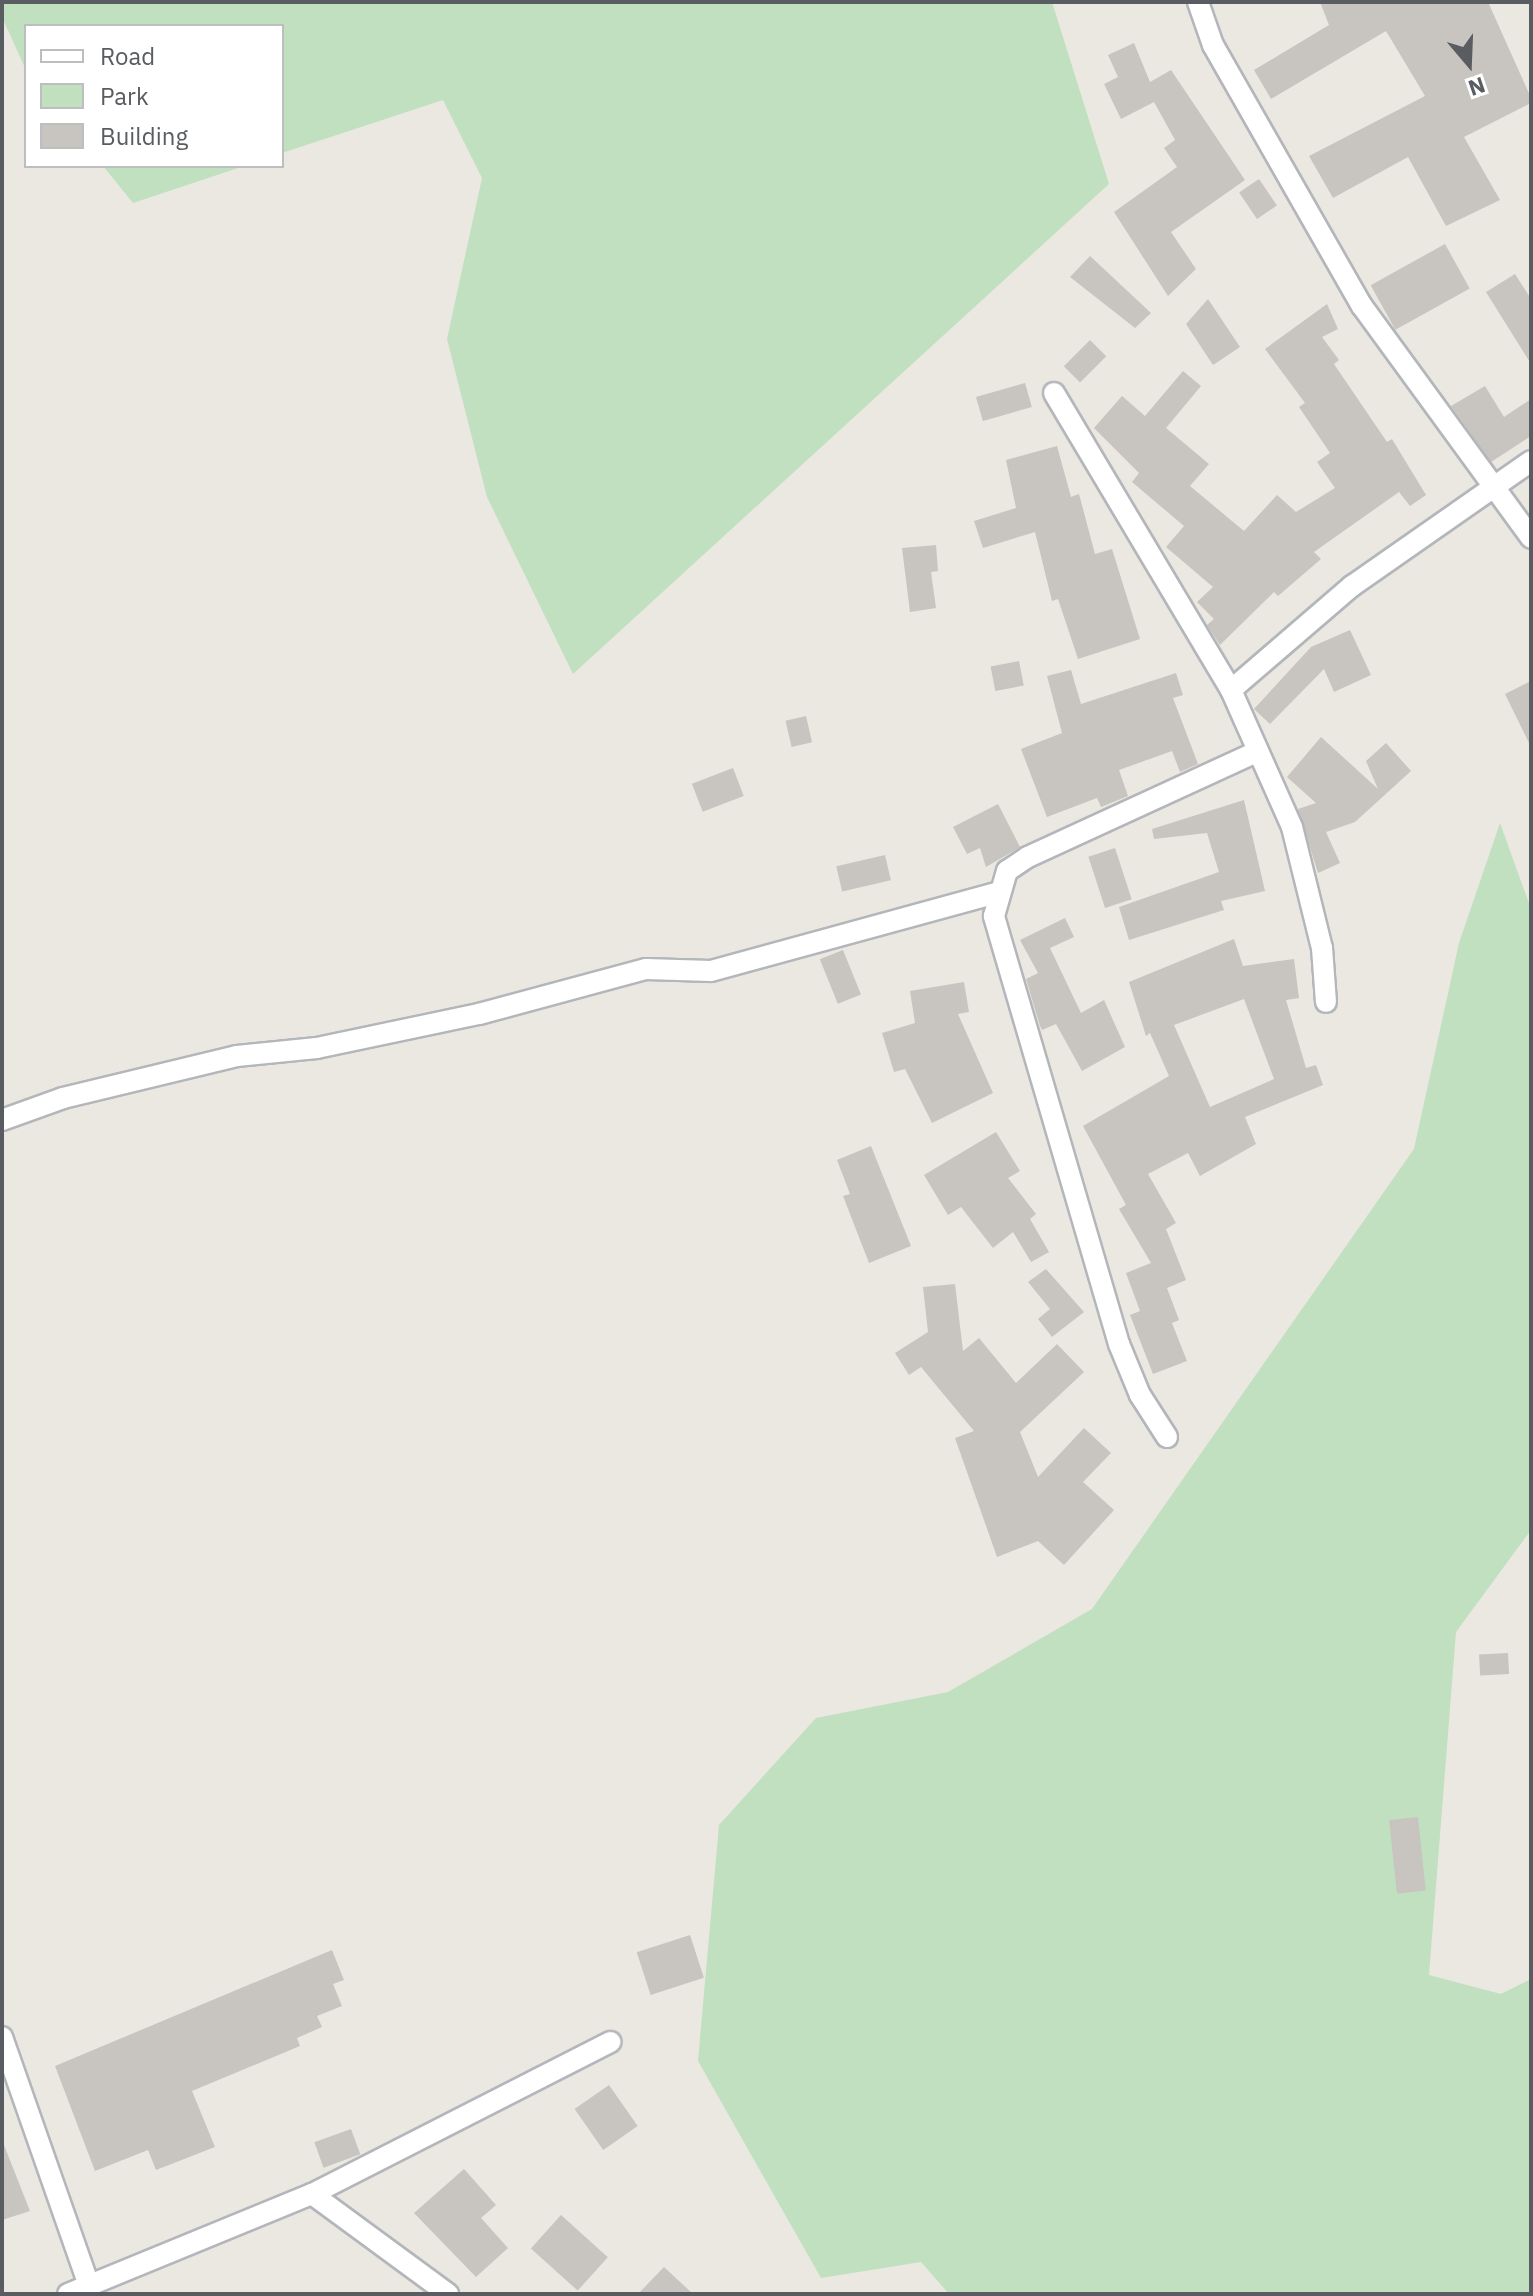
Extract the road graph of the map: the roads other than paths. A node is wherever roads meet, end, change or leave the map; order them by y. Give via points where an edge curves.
1 (1198, 2) edge
2 (1054, 393) dead end
3 (1531, 461) edge
4 (1491, 490) junction
5 (1531, 538) edge
6 (1231, 690) junction
7 (1258, 751) junction
8 (997, 893) junction
9 (1326, 1002) dead end
10 (2, 1120) edge
11 (1167, 1437) dead end
12 (2, 2037) edge
13 (610, 2042) dead end
14 (312, 2194) junction
15 (89, 2286) junction
16 (68, 2294) edge
17 (448, 2294) edge

1 - 4 street via 1213,45 1362,306
2 - 6 street
3 - 4 street
4 - 5 street
4 - 6 street via 1352,586
6 - 7 street
7 - 8 street via 1028,857 1007,871
7 - 9 street via 1292,827 1310,887
8 - 10 street via 711,971 646,969 479,1014 317,1048 237,1056 63,1098
8 - 11 street via 999,940 1046,1081 1119,1344 1140,1395
12 - 15 street
13 - 14 street
14 - 15 street
14 - 17 street
15 - 16 street

